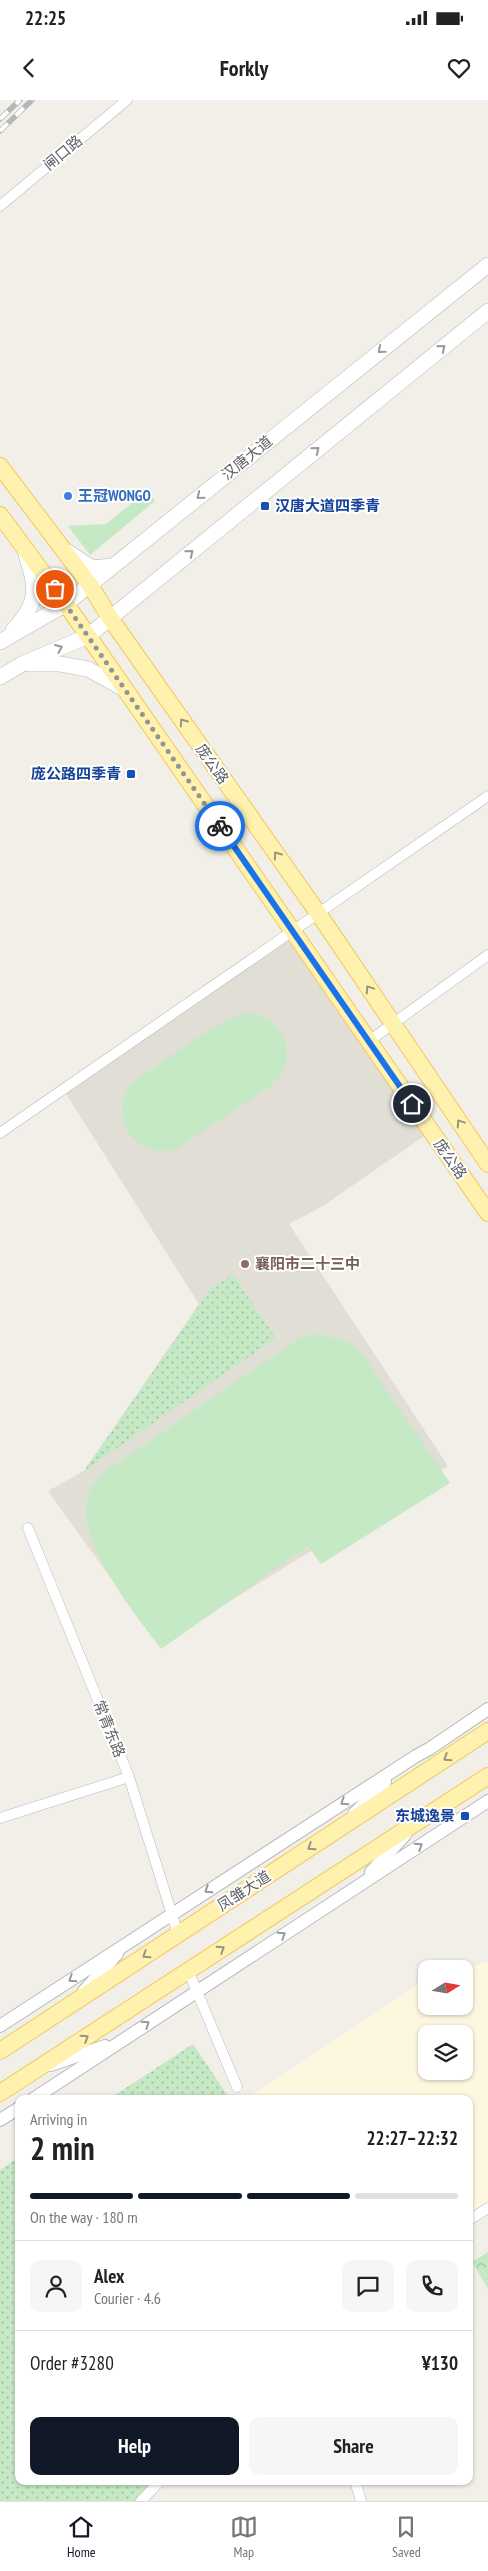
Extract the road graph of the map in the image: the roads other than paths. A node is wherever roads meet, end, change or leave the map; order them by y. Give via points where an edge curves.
1 (127, 100) edge
2 (0, 206) edge
3 (488, 265) edge
4 (488, 310) edge
5 (0, 466) edge
6 (0, 515) edge
7 (22, 545) junction
8 (61, 547) junction
9 (114, 565) junction
10 (90, 584) junction
11 (134, 598) junction
12 (66, 604) junction
13 (110, 618) junction
14 (88, 636) junction
15 (2, 641) edge
16 (132, 649) junction
17 (22, 664) junction
18 (0, 677) edge
19 (126, 690) junction
20 (488, 796) edge
21 (318, 913) junction
22 (292, 931) junction
23 (488, 955) edge
24 (392, 1024) junction
25 (369, 1041) junction
26 (0, 1133) edge
27 (488, 1164) edge
28 (488, 1213) edge
29 (28, 1528) dead end
30 (488, 1709) edge
31 (488, 1731) edge
32 (401, 1766) junction
33 (488, 1776) edge
34 (129, 1777) junction
35 (488, 1802) edge
36 (0, 1818) edge
37 (416, 1823) junction
38 (339, 1828) junction
39 (359, 1885) junction
40 (172, 1913) junction
41 (178, 1934) junction
42 (129, 1941) junction
43 (188, 1970) junction
44 (196, 1990) junction
45 (73, 2003) junction
46 (0, 2026) edge
47 (125, 2038) junction
48 (0, 2051) edge
49 (32, 2072) junction
50 (237, 2087) dead end
51 (0, 2093) edge
52 (39, 2095) edge
53 (15, 2111) edge
54 (0, 2120) edge
55 (488, 2208) edge
56 (473, 2217) edge
57 (156, 2485) edge
58 (356, 2485) edge
59 (141, 2501) edge
60 (361, 2501) edge

1 - 2 street, 闸口路
3 -> 9 main road, 汉唐大道
11 -> 4 main road
5 - 8 main road, 庞公路
6 - 7 main road, 庞公路
7 - 12 main road, 庞公路
7 - 15 main road via 34,581 33,606
8 - 9 main road via 92,568
8 - 10 main road, 庞公路
9 - 10 main road, 汉唐大道
10 - 12 main road, 汉唐大道
10 - 13 main road, 庞公路
11 - 13 main road
11 - 16 main road via 124,626
12 - 14 main road, 庞公路
12 - 15 main road, 汉唐大道
13 - 14 main road
13 - 16 main road, 庞公路
17 -> 14 main road
14 - 19 main road, 庞公路
21 -> 16 main road, 庞公路
17 - 18 main road
17 - 19 main road via 60,664 88,669
19 - 22 main road, 庞公路
20 - 21 street
21 - 22 street
24 -> 21 main road, 庞公路
22 - 25 main road, 庞公路
22 - 26 street
23 - 24 street
24 - 25 street
27 -> 24 main road, 庞公路
25 - 28 main road, 庞公路
29 - 34 street, 常青东路
30 - 32 street
31 -> 38 main road, 凤雏大道
32 - 38 street
32 -> 40 street
33 - 37 main road
34 - 36 street
34 - 40 street, 常青东路
39 -> 35 street
37 - 39 street
43 -> 37 main road
38 -> 41 main road, 凤雏大道
44 -> 39 street
40 - 41 street, 常青东路
40 - 42 street
41 -> 45 main road, 凤雏大道
42 - 45 street
42 -> 46 street
43 - 44 street
49 -> 43 main road
47 -> 44 street
44 - 50 street
45 - 48 main road, 凤雏大道
47 - 49 street
47 - 52 street
49 - 51 main road
53 - 54 street
55 - 56 street
57 - 59 street
58 - 60 street

